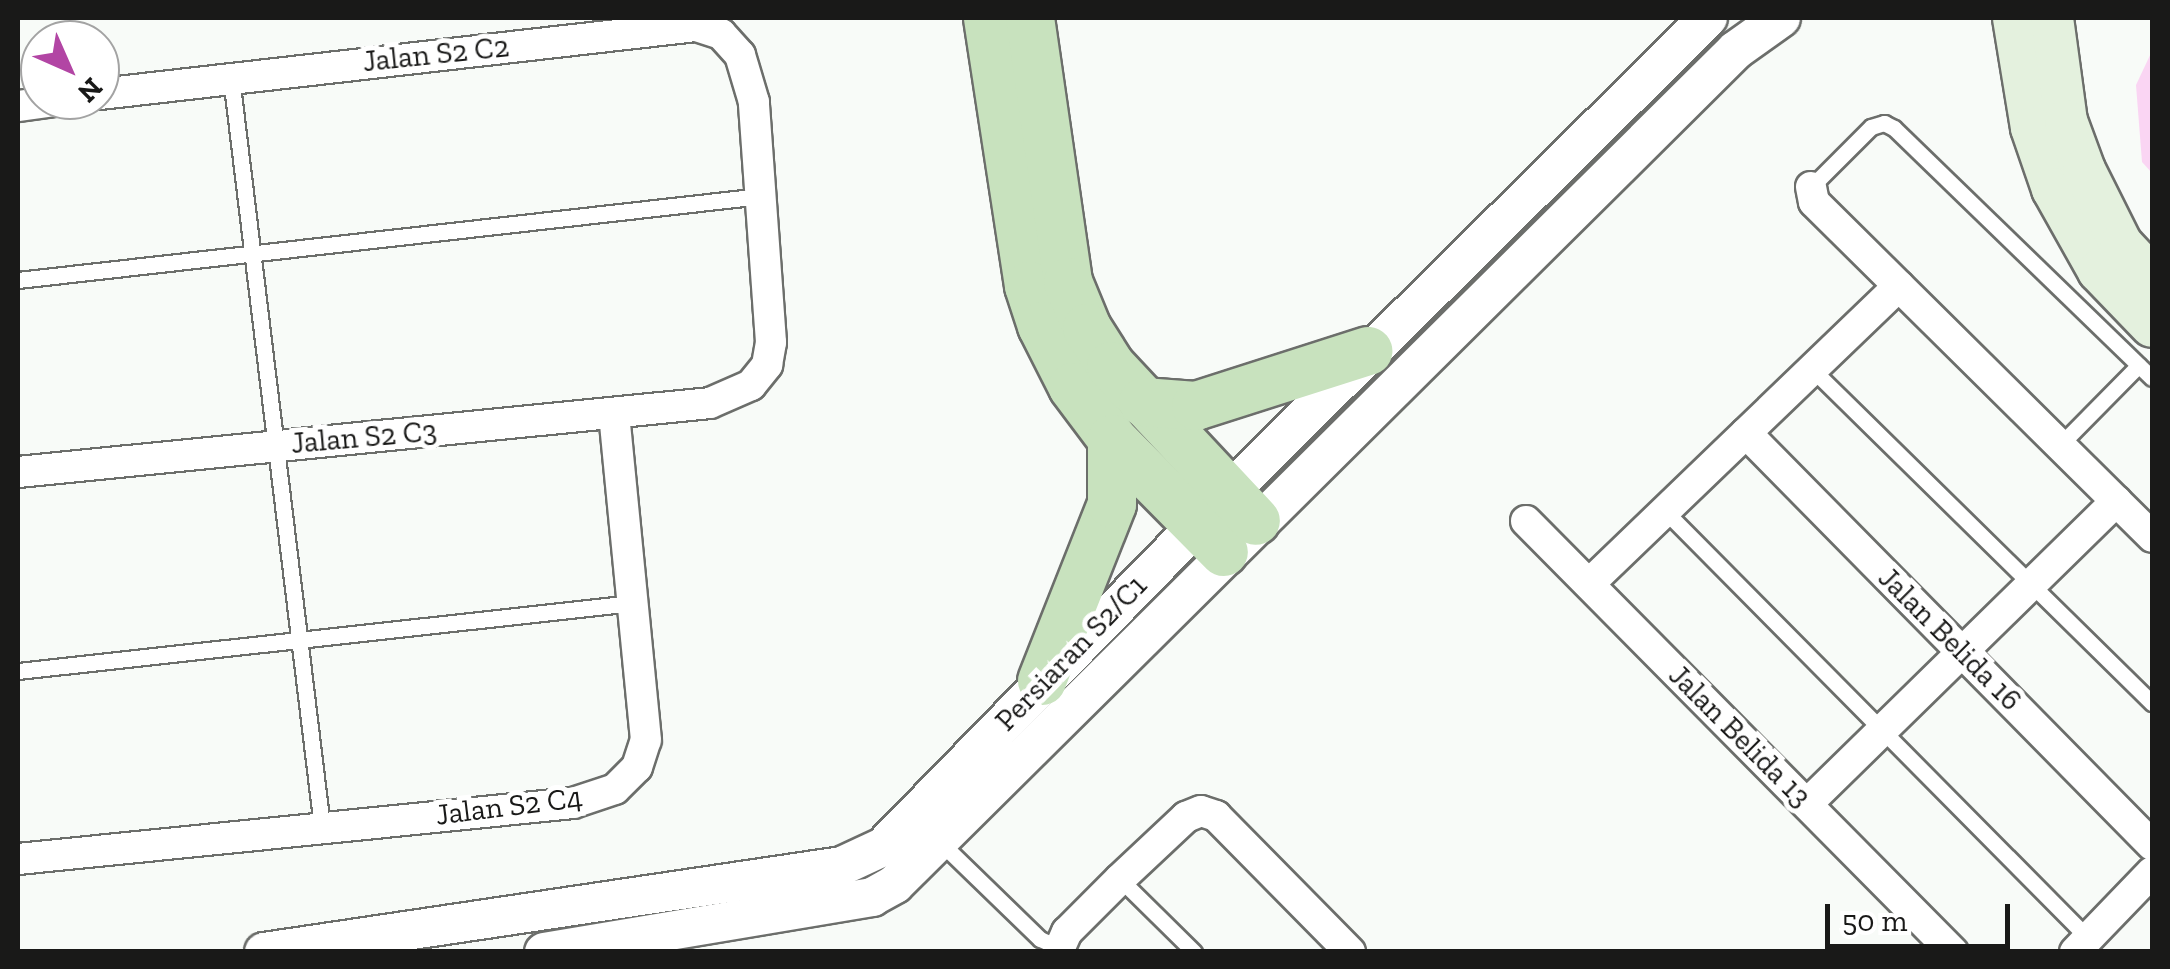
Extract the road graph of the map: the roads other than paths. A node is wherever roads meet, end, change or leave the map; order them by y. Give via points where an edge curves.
1 (988, 18) edge
2 (1030, 18) edge
3 (1708, 18) edge
4 (1781, 18) edge
5 (2014, 18) edge
6 (2052, 18) edge
7 (231, 76) junction
8 (120, 91) edge
9 (1810, 188) joint
10 (761, 196) junction
11 (253, 252) junction
12 (2152, 277) edge
13 (18, 280) edge
14 (1899, 286) junction
15 (2146, 346) edge
16 (1368, 352) junction
17 (1812, 369) junction
18 (2152, 378) edge
19 (1143, 402) junction
20 (710, 403) joint
21 (614, 414) junction
22 (1746, 433) junction
23 (1112, 439) junction
24 (280, 444) junction
25 (2060, 445) junction
26 (18, 472) edge
27 (2116, 501) junction
28 (1665, 511) junction
29 (1526, 521) dead end
30 (1226, 522) junction
31 (2152, 537) edge
32 (1589, 584) junction
33 (2032, 584) junction
34 (633, 603) junction
35 (302, 639) junction
36 (1962, 651) junction
37 (18, 671) edge
38 (1042, 681) junction
39 (2152, 704) edge
40 (1880, 730) junction
41 (1806, 804) junction
42 (322, 827) junction
43 (928, 831) junction
44 (2152, 845) edge
45 (18, 859) edge
46 (2152, 872) edge
47 (1120, 879) junction
48 (2081, 945) edge
49 (1058, 949) edge
50 (264, 952) edge
51 (544, 952) edge
52 (1194, 952) edge
53 (1350, 952) edge
54 (1953, 952) edge

1 - 23 main road via 1030,286 1073,387
2 - 19 main road via 1068,282 1111,366
3 - 16 street, Persiaran S2/C1
4 - 30 street, Persiaran S2/C1 via 1736,50
5 - 15 main road via 2032,128 2053,189
6 - 12 main road via 2066,121 2084,170 2121,244
7 - 8 street, Jalan S2 C2
7 - 10 street, Jalan S2 C2 via 696,26 721,34 740,55 754,102
7 - 11 lane
9 - 14 street via 1814,202
9 - 15 lane via 1871,127 1884,123
10 - 11 lane
10 - 20 street, Jalan S2 C2 via 767,365 751,385
11 - 13 lane
11 - 24 lane
14 - 17 street
14 - 25 street
15 - 18 lane
15 - 25 lane
16 - 19 main road via 1196,406
16 - 30 street, Persiaran S2/C1
17 - 22 street
17 - 33 lane
19 - 30 main road
20 - 21 street, Jalan S2 C3
21 - 24 street, Jalan S2 C3
21 - 34 street, Jalan S2 C4
22 - 28 street
22 - 36 street, Jalan Belida 16
23 - 30 main road
23 - 38 main road via 1112,504
24 - 26 street, Jalan S2 C3
24 - 35 lane
25 - 27 street
27 - 31 street
27 - 33 street
28 - 32 street
28 - 40 lane
29 - 32 street, Jalan Belida 13
30 - 38 street, Persiaran S2/C1
30 - 43 street, Persiaran S2/C1
32 - 41 street, Jalan Belida 13
33 - 36 street
33 - 39 lane
34 - 35 lane
34 - 42 street, Jalan S2 C4 via 646,740 637,766 615,788 573,804
35 - 37 lane
35 - 42 lane
36 - 40 street
36 - 44 street, Jalan Belida 16
38 - 43 street, Persiaran S2/C1
40 - 41 street
40 - 48 lane
41 - 54 street, Jalan Belida 13
42 - 45 street, Jalan S2 C4
43 - 49 lane
43 - 50 street, Persiaran S2/C1 via 842,866
43 - 51 street, Persiaran S2/C1 via 872,897
46 - 48 street
47 - 49 street
47 - 52 lane
47 - 53 street via 1186,816 1201,811 1216,816

